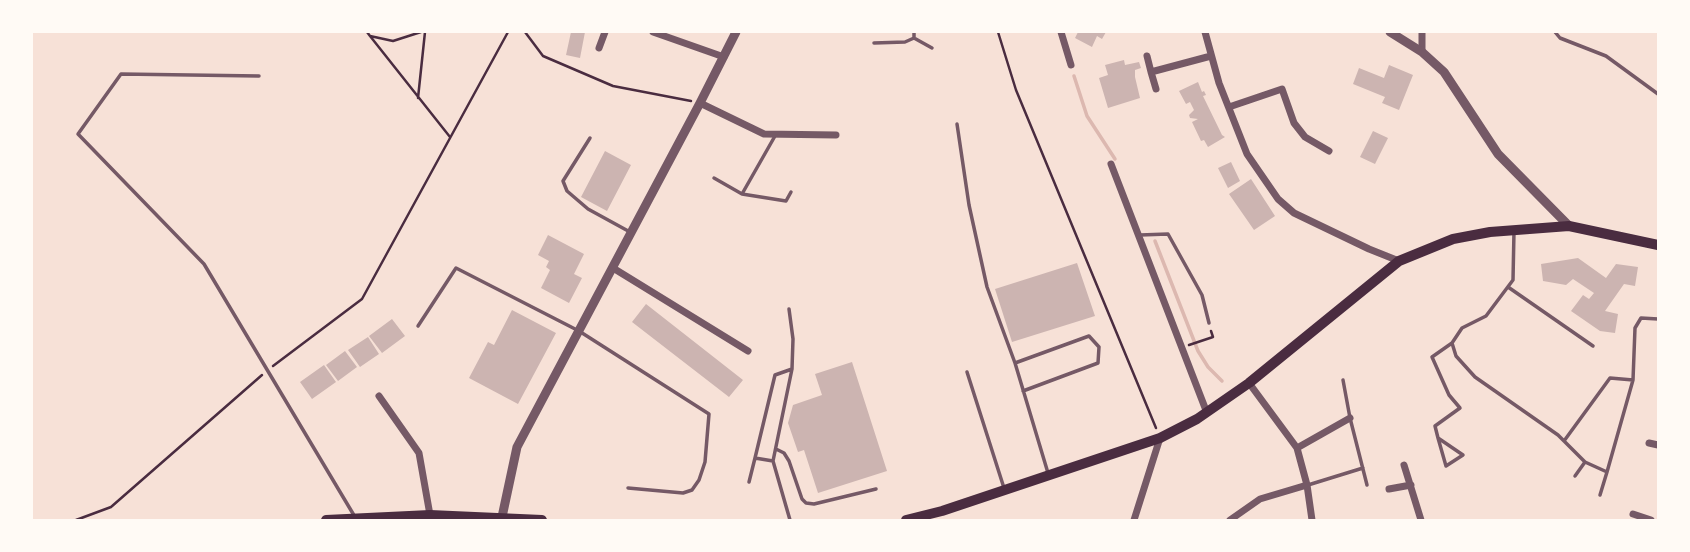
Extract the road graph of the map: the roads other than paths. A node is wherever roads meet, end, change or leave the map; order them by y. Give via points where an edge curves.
1 (605, 32) edge
2 (653, 32) edge
3 (736, 32) edge
4 (914, 32) edge
5 (1061, 32) edge
6 (1205, 32) edge
7 (1390, 32) edge
8 (1422, 32) edge
9 (1555, 32) edge
10 (914, 38) junction
11 (874, 43) dead end
12 (599, 48) dead end
13 (932, 48) dead end
14 (1422, 52) junction
15 (1147, 56) dead end
16 (1212, 56) junction
17 (724, 57) junction
18 (1071, 65) dead end
19 (1151, 72) junction
20 (259, 76) dead end
21 (1156, 89) dead end
22 (1658, 93) edge
23 (700, 103) junction
24 (1229, 107) junction
25 (957, 124) dead end
26 (776, 134) junction
27 (836, 135) dead end
28 (590, 138) dead end
29 (1329, 151) dead end
30 (1111, 164) dead end
31 (714, 178) dead end
32 (791, 192) dead end
33 (742, 194) junction
34 (1569, 226) junction
35 (1514, 230) junction
36 (632, 233) junction
37 (1138, 235) junction
38 (1658, 245) edge
39 (1399, 261) junction
40 (613, 268) junction
41 (1508, 288) junction
42 (789, 309) dead end
43 (1658, 319) edge
44 (1209, 323) road end
45 (418, 326) dead end
46 (579, 331) junction
47 (1452, 343) junction
48 (1593, 346) dead end
49 (748, 351) dead end
50 (1015, 363) junction
51 (792, 369) junction
52 (967, 372) dead end
53 (1343, 380) dead end
54 (1633, 380) junction
55 (1249, 383) junction
56 (1023, 391) junction
57 (379, 396) dead end
58 (1207, 413) junction
59 (1350, 418) junction
60 (1160, 438) junction
61 (1438, 438) junction
62 (1564, 441) junction
63 (1649, 443) dead end
64 (1658, 445) edge
65 (1297, 448) junction
66 (776, 449) junction
67 (755, 458) junction
68 (773, 461) junction
69 (1585, 461) junction
70 (1404, 465) dead end
71 (1363, 468) junction
72 (1607, 472) junction
73 (1048, 475) junction
74 (1575, 476) dead end
75 (749, 482) dead end
76 (1307, 485) junction
77 (1367, 485) dead end
78 (1411, 485) junction
79 (628, 488) dead end
80 (876, 489) dead end
81 (1389, 489) dead end
82 (1005, 490) junction
83 (1600, 495) dead end
84 (1633, 514) dead end
85 (430, 515) junction
86 (356, 518) junction
87 (922, 518) edge
88 (502, 519) edge
89 (326, 520) edge
90 (542, 520) edge
91 (790, 520) edge
92 (906, 520) edge
93 (1134, 520) edge
94 (1230, 520) edge
95 (1312, 520) edge
96 (1421, 520) edge
97 (1651, 520) edge

1 - 12 street
2 - 17 street
3 - 17 street
4 - 10 lane
5 - 18 street
6 - 16 street
7 - 14 street
8 - 14 street
9 - 22 lane via 1606,56
10 - 11 lane
10 - 13 lane
14 - 34 street via 1444,72 1497,154
15 - 19 street
16 - 19 street
16 - 24 street
17 - 23 street
19 - 21 street
20 - 86 lane via 121,74 78,134 204,264
23 - 26 street via 764,134
23 - 36 street
24 - 29 street via 1282,89 1294,123 1305,137
24 - 39 street via 1247,154 1278,200 1294,213
25 - 50 lane via 987,286
26 - 27 street
26 - 33 lane
28 - 36 lane via 563,181 567,191 588,209
30 - 37 street
31 - 33 lane
32 - 33 lane via 786,201
34 - 35 main road
34 - 38 main road
35 - 39 main road via 1453,239
35 - 41 lane via 1513,280
36 - 40 street
37 - 44 lane via 1168,234 1202,295
37 - 58 street
39 - 55 main road
40 - 46 street
40 - 49 street
41 - 47 lane via 1486,316 1462,328
41 - 48 lane
42 - 51 lane
43 - 54 lane via 1641,318 1635,328
45 - 46 lane via 456,268
46 - 79 lane via 709,414 703,472 692,490
46 - 88 street via 516,447
47 - 61 lane via 1432,357 1449,396 1460,408 1435,426
47 - 62 lane via 1456,356 1475,377
50 - 56 lane
50 - 56 lane via 1089,336 1099,347 1098,363
51 - 66 lane
51 - 67 lane via 775,375
52 - 82 lane
53 - 59 lane
54 - 62 lane via 1610,378
54 - 72 lane
55 - 58 main road
55 - 65 street
56 - 73 lane
57 - 85 street via 419,453
58 - 60 main road
59 - 65 street
59 - 71 lane
60 - 73 main road
60 - 93 street
61 - 61 lane via 1446,444 1463,455 1446,466
62 - 69 lane
63 - 64 street
65 - 76 street
66 - 68 lane
66 - 80 lane via 789,461 806,503
67 - 68 lane
67 - 75 lane
68 - 91 lane
69 - 72 lane
69 - 74 lane
70 - 78 street
71 - 76 lane
71 - 77 lane
72 - 83 lane
73 - 82 main road
76 - 94 street via 1260,499
76 - 95 street
78 - 81 street
78 - 96 street
82 - 87 main road
84 - 97 street
85 - 86 main road
85 - 88 main road
86 - 89 main road
87 - 92 main road
88 - 90 main road

